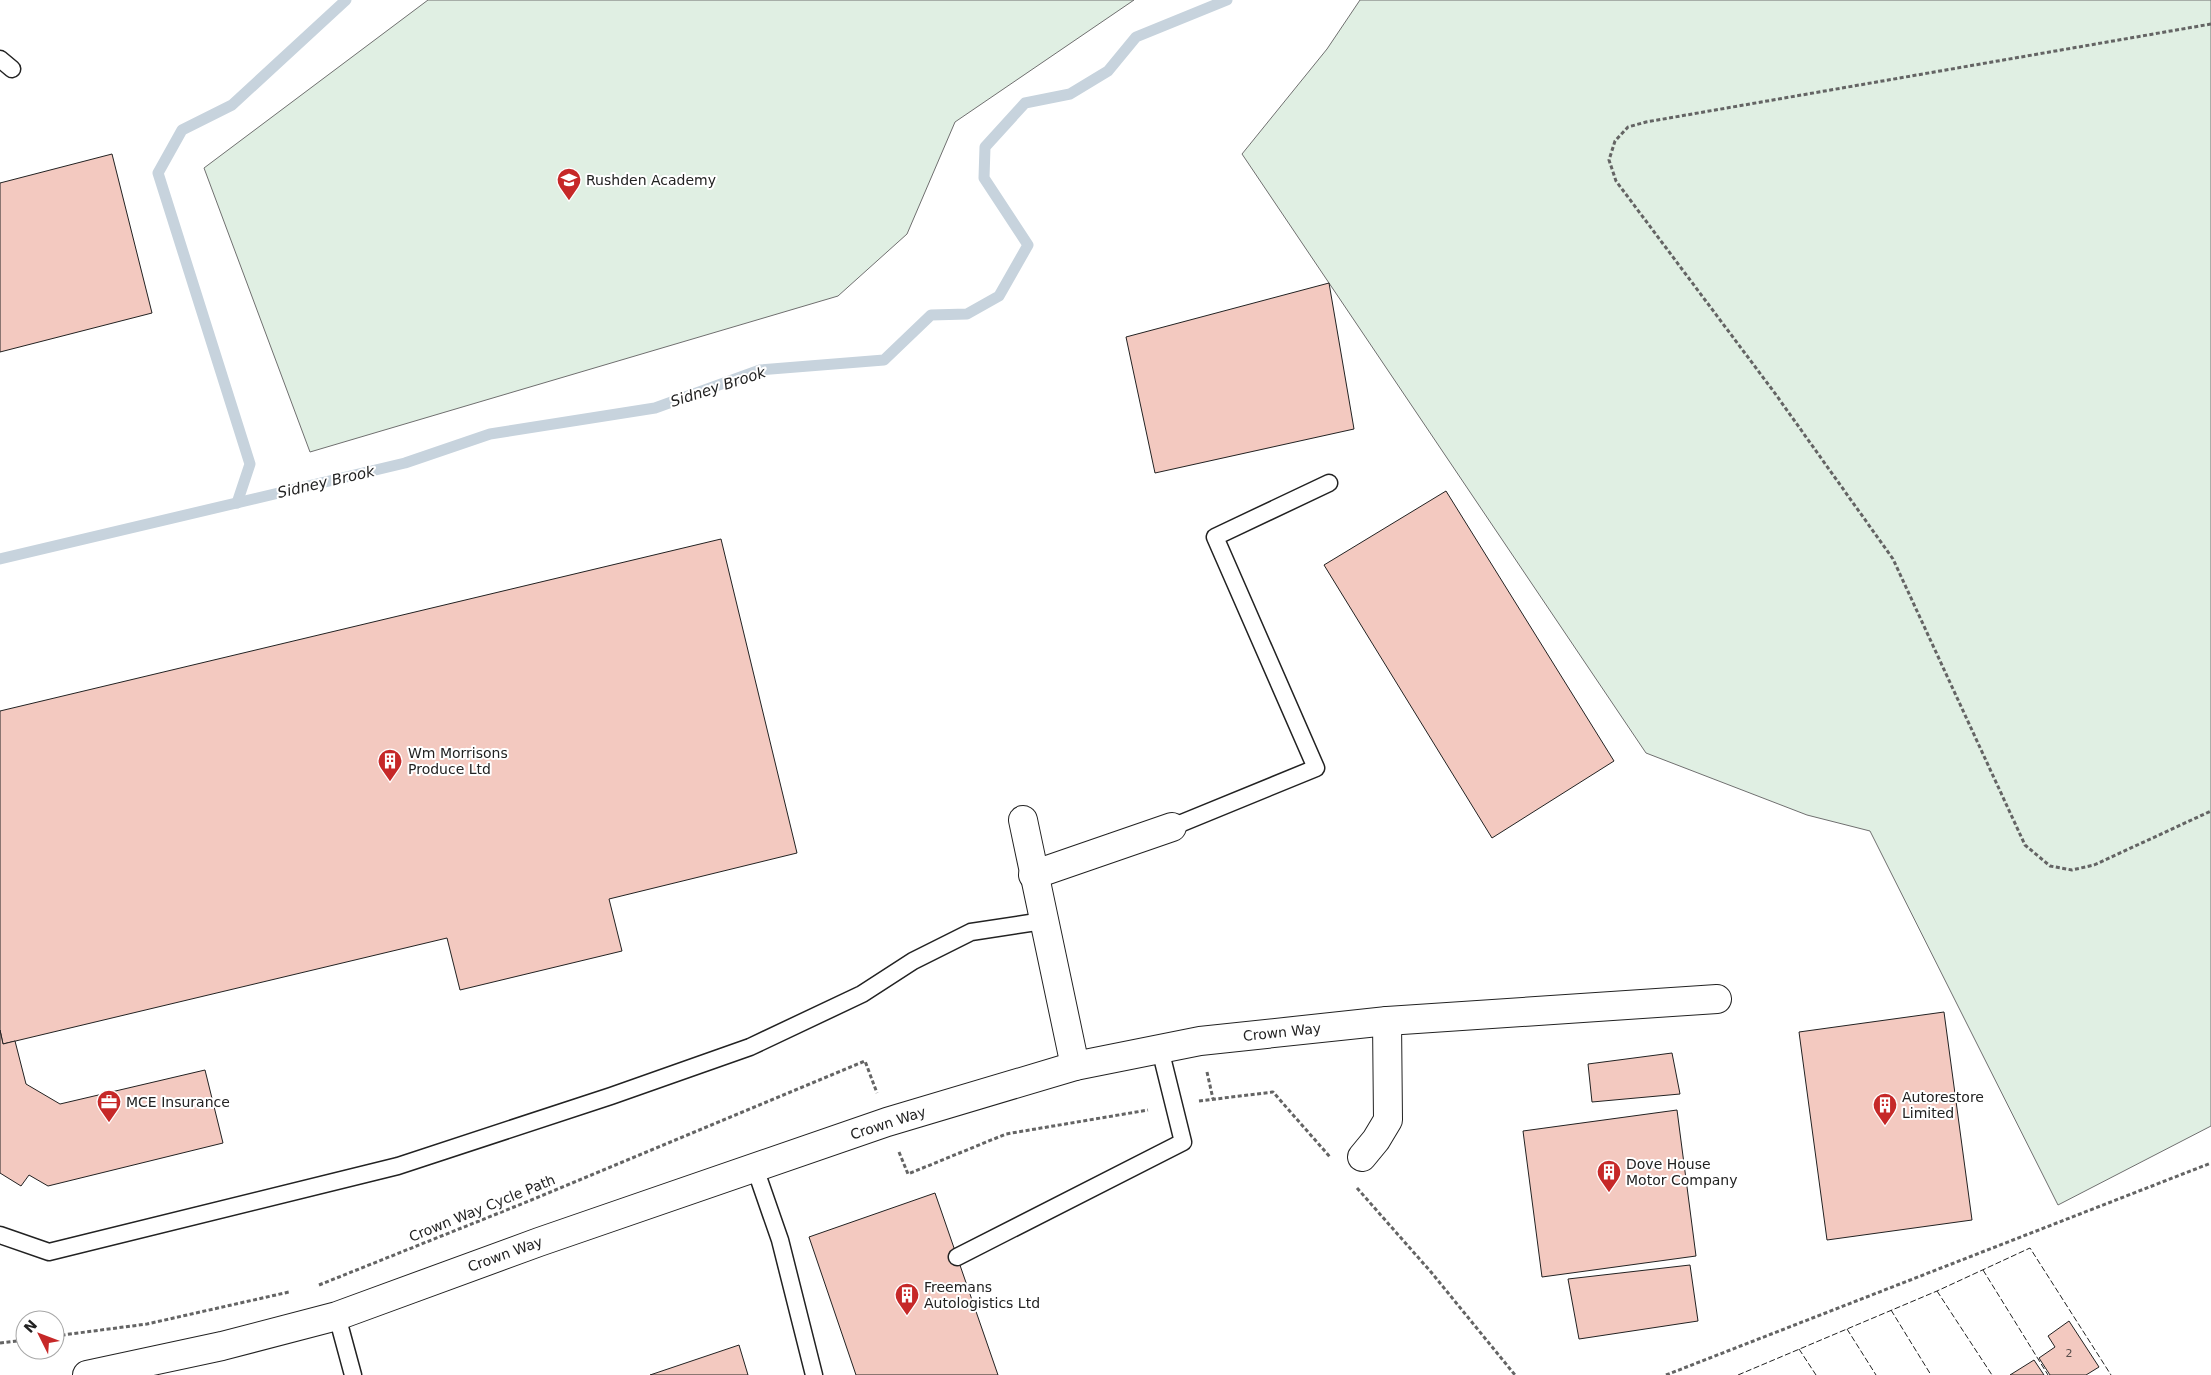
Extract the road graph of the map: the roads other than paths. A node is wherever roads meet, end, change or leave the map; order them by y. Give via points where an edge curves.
1 (1329, 483) dead end
2 (1023, 820) dead end
3 (1172, 827) joint
4 (1033, 874) junction
5 (1043, 921) junction
6 (1717, 999) dead end
7 (1387, 1021) junction
8 (1160, 1049) junction
9 (1075, 1066) junction
10 (1362, 1157) dead end
11 (755, 1168) junction
12 (0, 1235) edge
13 (957, 1257) dead end
14 (337, 1316) junction
15 (87, 1375) edge
16 (353, 1375) edge
17 (814, 1375) edge

1 - 3 lane via 1215,537 1316,768
2 - 4 street
3 - 4 street
4 - 5 street
5 - 9 street
5 - 12 lane via 971,932 913,961 862,994 750,1047 398,1166 49,1252
6 - 7 street, Crown Way
7 - 8 street, Crown Way via 1200,1041
7 - 10 street via 1388,1120
8 - 9 street, Crown Way
8 - 13 lane via 1183,1142
9 - 11 street, Crown Way via 887,1122
11 - 14 street, Crown Way
11 - 17 lane via 780,1240
14 - 15 street, Crown Way via 222,1346
14 - 16 lane

